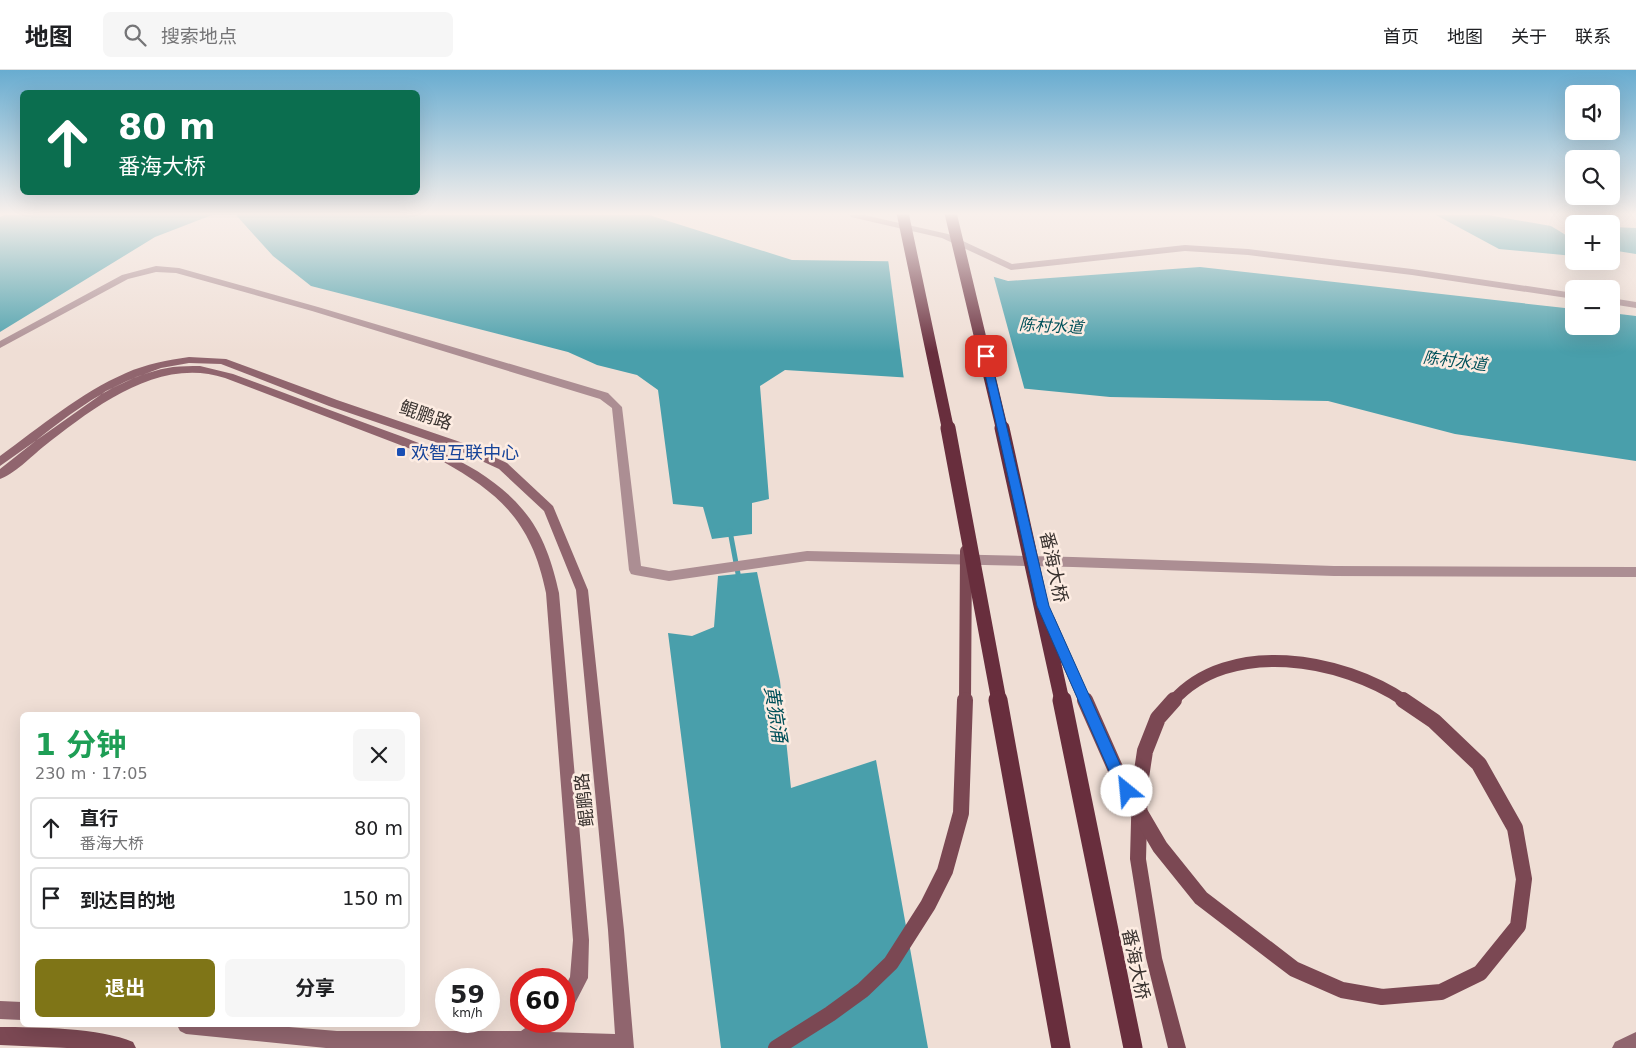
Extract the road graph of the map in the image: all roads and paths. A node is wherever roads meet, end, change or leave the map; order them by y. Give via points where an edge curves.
1 (913, 261) edge
2 (961, 261) edge
3 (997, 261) edge
4 (1069, 261) edge
5 (1319, 261) edge
6 (1565, 295) edge
7 (1620, 302) edge
8 (1636, 305) edge
9 (0, 344) edge
10 (0, 462) edge
11 (0, 475) edge
12 (967, 526) junction
13 (1636, 572) edge
14 (1043, 606) junction
15 (575, 986) edge
16 (0, 1010) edge
17 (20, 1010) edge
18 (202, 1027) edge
19 (534, 1033) edge
20 (0, 1036) edge
21 (524, 1040) junction
22 (1636, 1040) edge
23 (625, 1046) edge
24 (126, 1048) edge
25 (776, 1048) edge
26 (1061, 1048) edge
27 (1132, 1048) edge
28 (1177, 1048) edge
29 (1620, 1048) edge

1 - 12 highway, bridge
2 - 14 highway, 番海大桥, bridge
3 - 4 street via 1011,267
5 - 6 street
7 - 8 street
9 - 13 street via 125,276 156,269 176,270 604,396 617,407 635,570 674,576 807,556 1334,571
10 - 23 street, 鲲鹏路 via 88,397 130,374 158,364 204,359 246,369 462,447 503,466 549,509 582,590
11 - 15 street, 鲲鹏路 via 118,390 153,374 202,368 410,444 476,474 520,515 540,551 553,592 581,940 579,978
12 - 25 main road, bridge via 964,758 958,828 945,870 928,905 891,963 863,990
12 - 26 highway, bridge
14 - 27 highway, 番海大桥, bridge
14 - 28 main road, bridge via 1119,777 1160,847 1201,898 1294,969 1342,990 1382,996 1441,992 1480,973 1518,926 1524,879 1515,828 1479,764 1434,721 1386,688 1341,670 1290,661 1250,662 1210,672 1181,692 1158,718 1145,751 1140,784 1138,859 1154,958
16 - 17 street
18 - 21 street via 337,1040
19 - 21 street
20 - 24 main road via 40,1035
21 - 23 street
22 - 29 street

